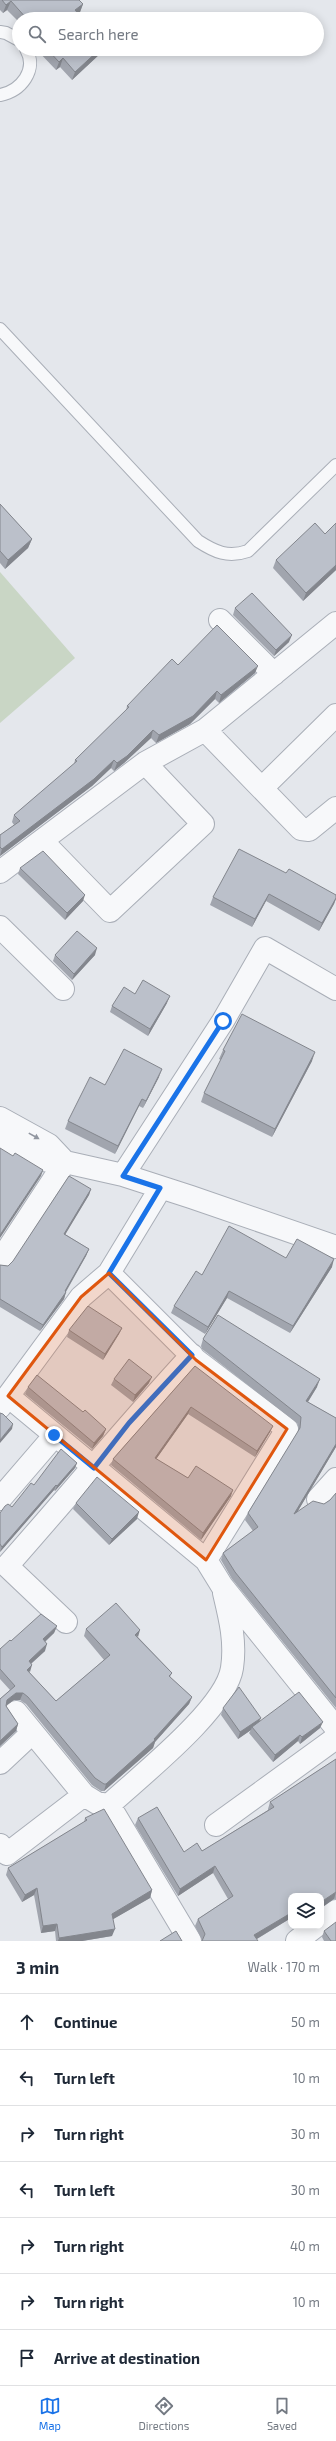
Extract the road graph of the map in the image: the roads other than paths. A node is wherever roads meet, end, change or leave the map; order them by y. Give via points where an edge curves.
1 (0, 32) edge
2 (12, 36) edge
3 (28, 56) edge
4 (0, 95) edge
5 (0, 329) edge
6 (5, 342) edge
7 (336, 465) edge
8 (220, 620) dead end
9 (336, 623) edge
10 (274, 674) junction
11 (336, 715) edge
12 (206, 730) junction
13 (145, 763) junction
14 (262, 788) junction
15 (336, 808) edge
16 (42, 841) junction
17 (0, 872) edge
18 (0, 927) edge
19 (64, 989) dead end
20 (336, 989) edge
21 (0, 1118) edge
22 (0, 1139) edge
23 (65, 1162) junction
24 (123, 1176) junction
25 (160, 1188) junction
26 (336, 1247) edge
27 (0, 1261) edge
28 (109, 1273) junction
29 (192, 1355) junction
30 (4, 1402) edge
31 (54, 1435) junction
32 (94, 1468) junction
33 (336, 1479) edge
34 (0, 1499) edge
35 (318, 1499) dead end
36 (206, 1560) junction
37 (222, 1586) junction
38 (66, 1622) dead end
39 (16, 1712) dead end
40 (336, 1728) edge
41 (32, 1732) junction
42 (336, 1738) edge
43 (0, 1763) edge
44 (84, 1795) junction
45 (108, 1805) junction
46 (216, 1825) dead end
47 (0, 1845) edge
48 (336, 1910) edge
49 (324, 1920) edge
50 (312, 1929) edge
51 (190, 1941) edge
52 (297, 1941) edge

1 - 2 lane
3 - 4 lane via 30,62 24,81 17,89
5 - 6 lane
6 - 7 lane via 198,541 215,552 235,556 248,551
8 - 10 street
9 - 10 street
10 - 12 street
11 - 14 street
12 - 13 street
12 - 14 street
13 - 16 street
13 - 16 street via 203,824 110,911
14 - 15 street via 301,829 314,827
16 - 17 street
18 - 19 street
20 - 24 street via 265,948 223,1021
21 -> 23 street via 49,1145
22 - 23 street via 41,1160
23 - 24 street
23 - 27 street
24 - 25 street
25 - 26 street
25 - 28 street
28 - 29 street
28 - 30 street via 81,1297
29 - 32 street via 129,1423
29 - 36 street via 287,1429
30 - 31 street
31 - 32 street
31 - 34 street
32 - 36 street
32 - 38 street via 7,1566
33 - 35 street
36 - 37 street
37 - 40 street
37 - 45 street via 232,1624 234,1648 232,1670 224,1689 216,1702 175,1745
39 - 41 street
41 - 43 street
41 - 44 street
42 - 46 street
44 - 45 street via 97,1803
44 - 47 street via 7,1854
45 - 51 street
48 - 49 street
50 - 52 street

